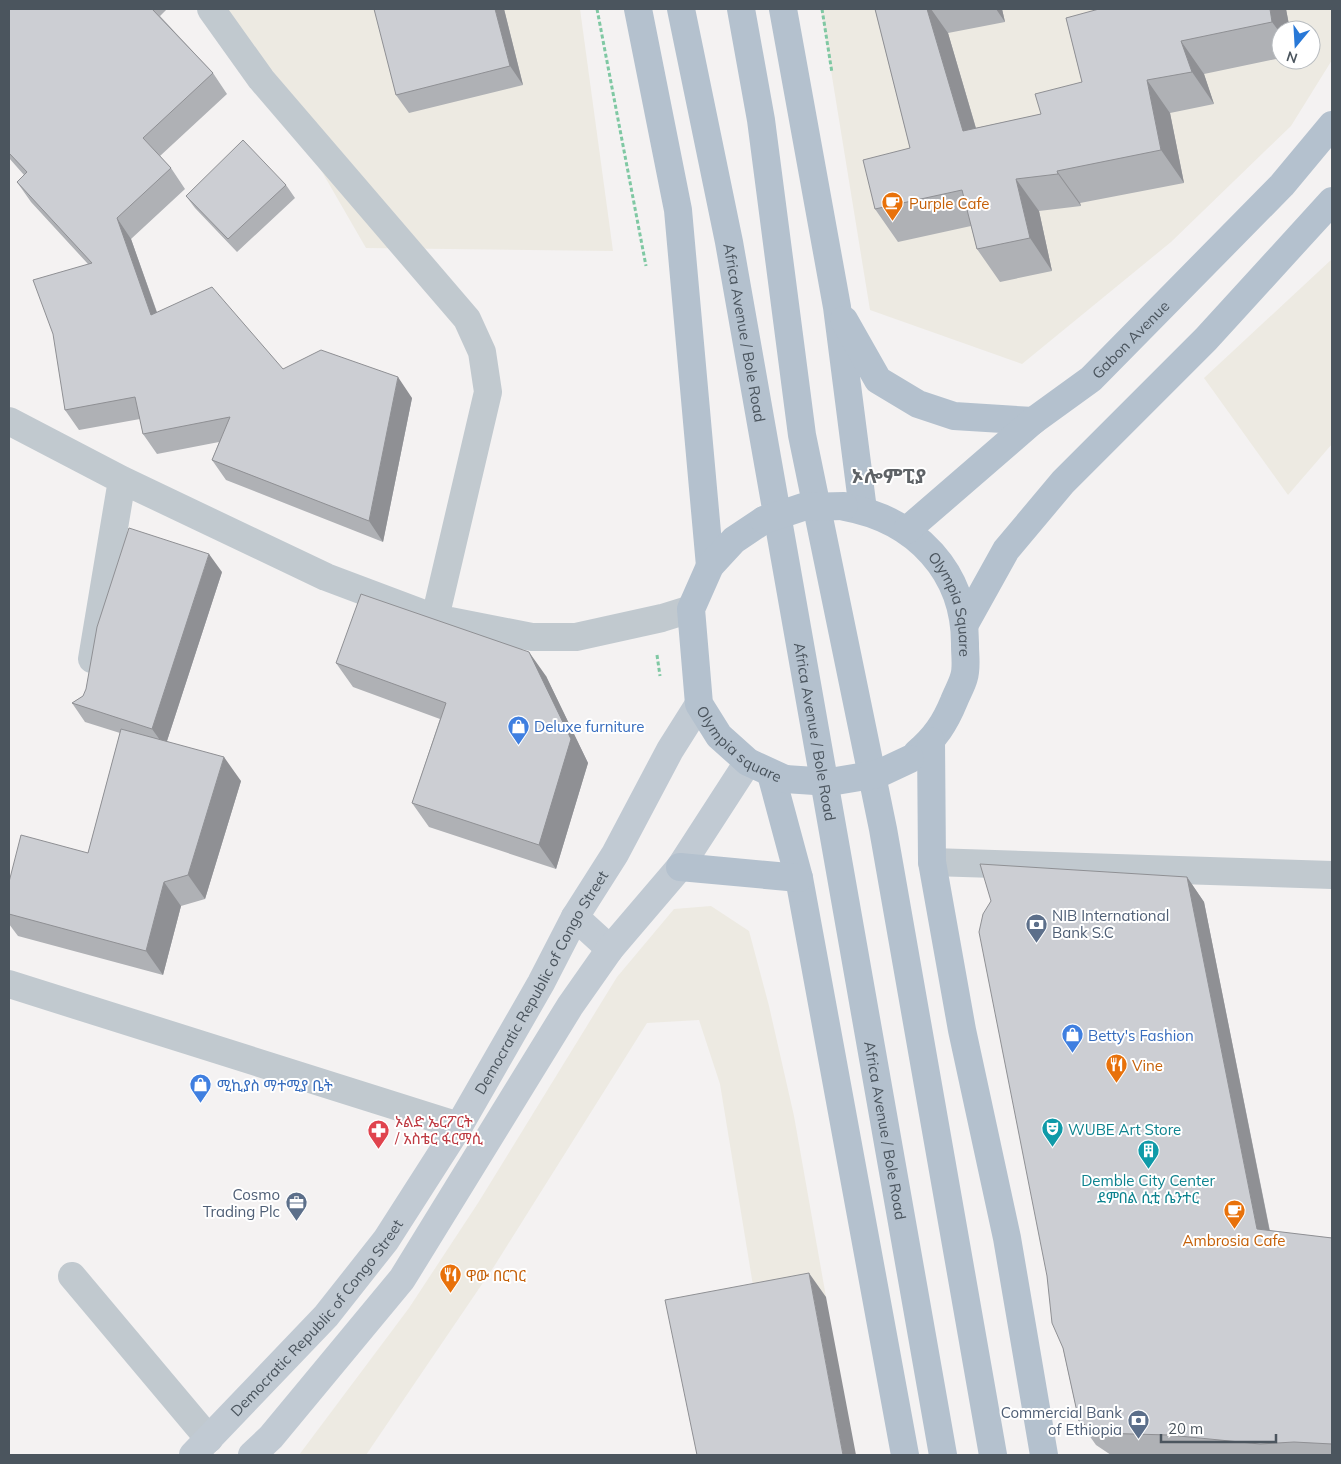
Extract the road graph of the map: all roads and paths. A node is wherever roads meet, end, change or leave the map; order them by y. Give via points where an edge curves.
1 (211, 9) edge
2 (596, 9) edge
3 (638, 9) edge
4 (682, 9) edge
5 (741, 9) edge
6 (782, 9) edge
7 (1332, 125) edge
8 (1332, 201) edge
9 (648, 276) dead end
10 (837, 307) junction
11 (1033, 420) junction
12 (9, 421) edge
13 (122, 480) junction
14 (861, 510) junction
15 (907, 530) junction
16 (710, 566) junction
17 (691, 609) junction
18 (436, 618) junction
19 (662, 618) junction
20 (966, 622) junction
21 (661, 683) dead end
22 (87, 686) edge
23 (699, 704) junction
24 (937, 733) junction
25 (768, 772) junction
26 (932, 862) junction
27 (680, 867) junction
28 (1332, 874) edge
29 (799, 878) junction
30 (574, 918) junction
31 (610, 949) junction
32 (9, 984) edge
33 (459, 1126) junction
34 (72, 1276) dead end
35 (201, 1447) edge
36 (252, 1455) edge
37 (905, 1455) edge
38 (943, 1455) edge
39 (993, 1455) edge
40 (1044, 1455) edge

1 - 18 street via 261,79 467,319 482,352 488,392
2 - 9 path
3 - 16 main road via 678,210
4 - 38 main road, Africa Avenue / Bole Road via 729,242
5 - 39 main road via 761,120 802,435 883,829
6 - 10 main road
7 - 11 main road, Gabon Avenue via 1282,184 1091,379
8 - 20 main road via 1206,339 1062,482 1006,550
10 - 11 main road via 878,380 918,404 954,416
10 - 14 main road
11 - 15 main road, Gabon Avenue
12 - 13 street
13 - 18 street via 326,577
13 - 22 street
14 - 15 main road, Olympia Square
14 - 16 main road, Olympia square, bridge via 803,507 764,520 734,540
15 - 20 main road, Olympia Square via 935,555 954,587
16 - 17 main road, Olympia square
17 - 19 street
17 - 23 main road, Olympia square
18 - 19 street via 532,637 559,637 583,636
19 - 21 path via 656,645
20 - 24 main road, Olympia Square via 965,675
23 - 25 main road, Olympia square via 719,736
23 - 30 main road, Democratic Republic of Congo Street via 670,750 615,854
24 - 25 main road, Olympia square, bridge via 910,759 878,774 830,782
24 - 26 main road
25 - 27 main road
25 - 29 main road
26 - 28 street
26 - 40 main road via 962,1030 1007,1238
27 - 29 main road
27 - 31 main road
29 - 37 main road
30 - 31 main road
30 - 33 main road, Democratic Republic of Congo Street via 541,983
31 - 36 main road via 570,1006 402,1279 271,1437
32 - 33 street
33 - 35 main road, Democratic Republic of Congo Street via 386,1240 326,1316
34 - 35 street

